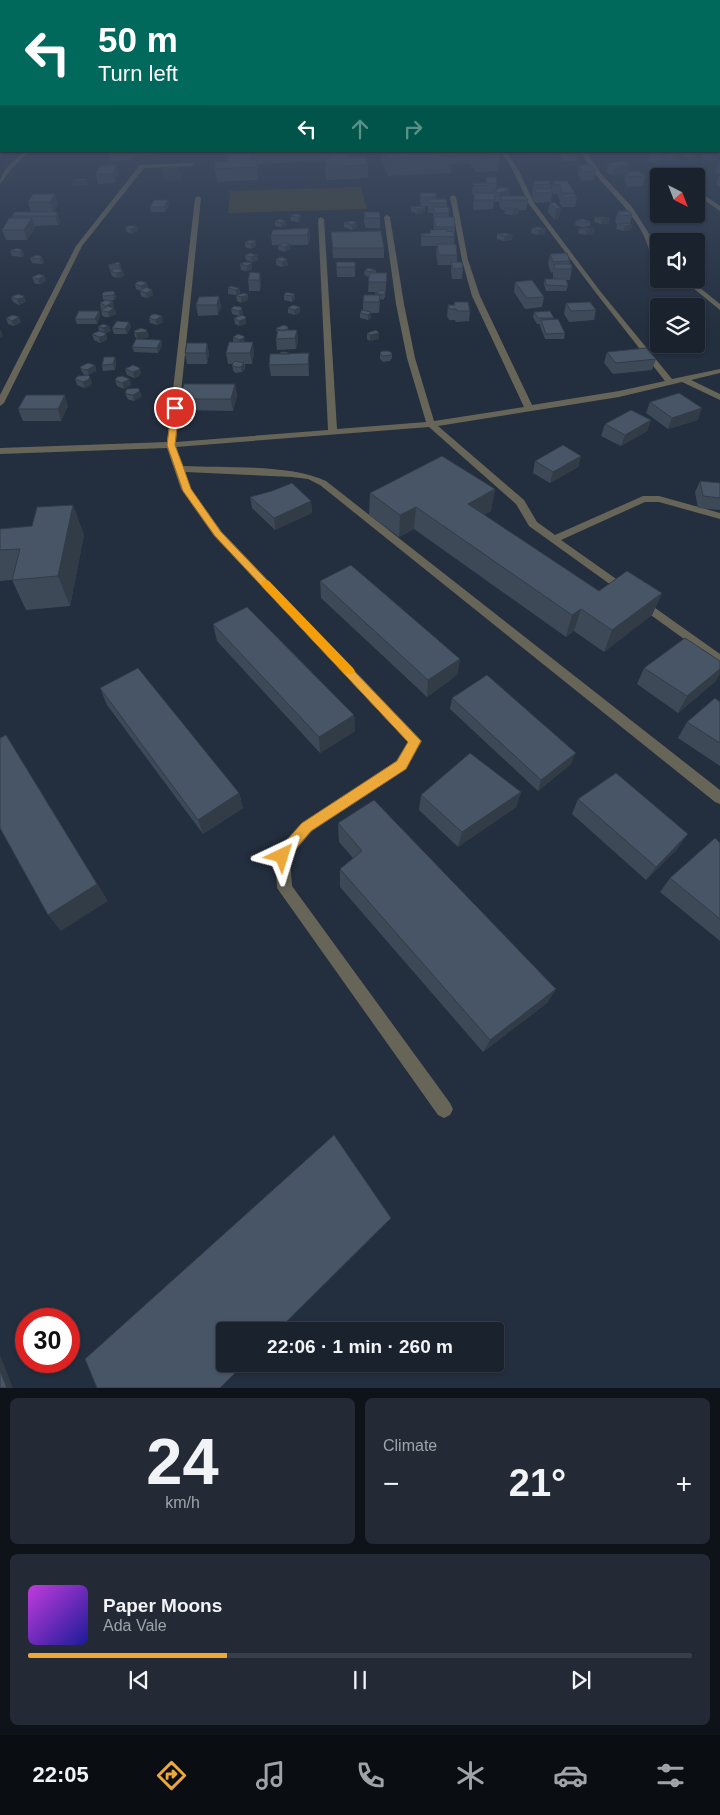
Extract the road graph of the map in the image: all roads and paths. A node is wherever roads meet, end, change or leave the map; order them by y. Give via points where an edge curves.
1 (112, 204) edge
2 (197, 204) edge
3 (453, 204) edge
4 (531, 204) edge
5 (626, 204) edge
6 (387, 217) dead end
7 (322, 219) dead end
8 (650, 240) edge
9 (696, 288) edge
10 (720, 308) edge
11 (720, 371) edge
12 (684, 380) junction
13 (671, 383) junction
14 (720, 397) edge
15 (0, 403) edge
16 (529, 408) junction
17 (431, 424) junction
18 (333, 432) junction
19 (171, 445) junction
20 (0, 451) edge
21 (179, 469) junction
22 (720, 516) edge
23 (554, 539) junction
24 (720, 660) edge
25 (720, 798) edge
26 (444, 1109) dead end

1 - 15 street via 79,246
2 - 19 street
3 - 16 street via 476,296
4 - 13 street
5 - 8 street
6 - 17 street via 411,358
7 - 18 street
9 - 10 street
11 - 12 street
12 - 13 street
12 - 14 street
13 - 16 street
16 - 17 street
17 - 18 street
17 - 23 street via 520,502 533,524
18 - 19 street
19 - 20 street
19 - 21 street
21 - 25 street via 292,474 322,483
21 - 26 street via 186,489 218,534 415,741 401,765 307,827 282,856 285,888
22 - 23 street via 659,499 642,499
23 - 24 street

